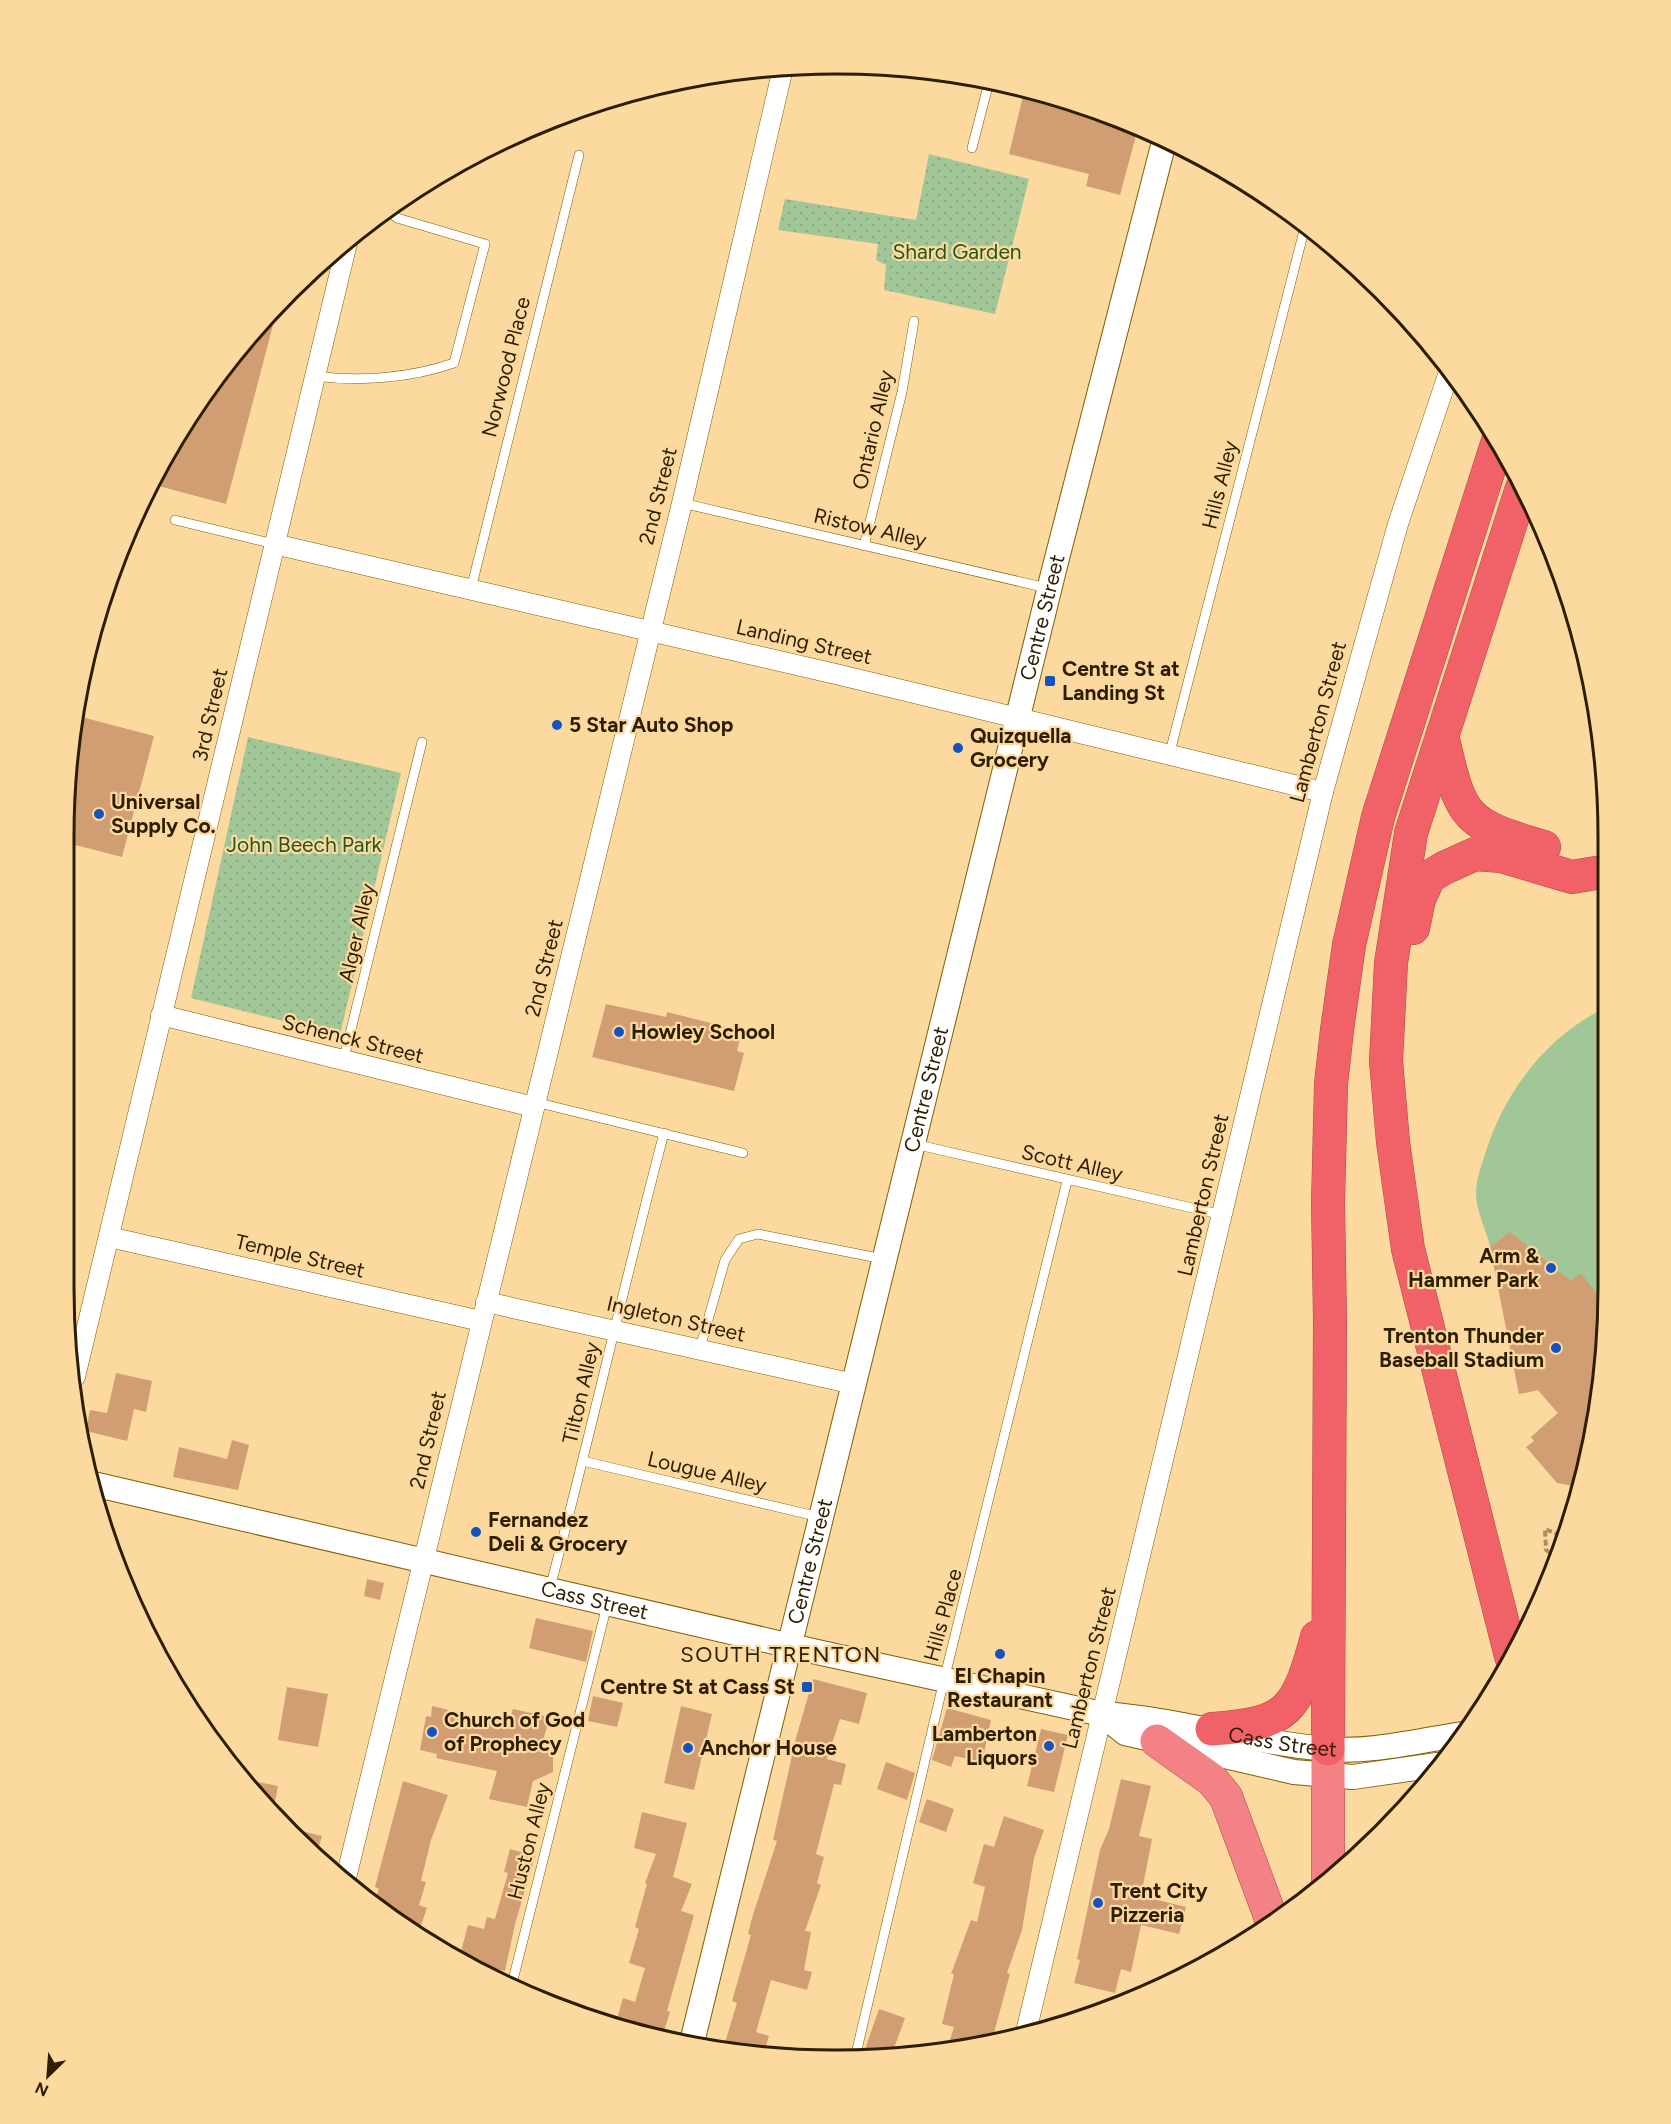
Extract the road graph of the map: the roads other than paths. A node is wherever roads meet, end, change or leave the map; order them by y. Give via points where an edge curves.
1 (781, 75) edge
2 (988, 89) edge
3 (1163, 147) edge
4 (972, 148) dead end
5 (579, 155) dead end
6 (394, 215) edge
7 (1303, 234) edge
8 (344, 254) edge
9 (914, 321) dead end
10 (314, 376) junction
11 (1446, 380) edge
12 (1494, 453) edge
13 (1519, 498) edge
14 (682, 503) junction
15 (176, 520) dead end
16 (274, 544) junction
17 (864, 546) junction
18 (471, 589) junction
19 (1050, 589) junction
20 (650, 630) junction
21 (1019, 719) junction
22 (1443, 738) junction
23 (422, 742) dead end
24 (1169, 756) junction
25 (1323, 792) junction
26 (161, 1015) junction
27 (1386, 1061) junction
28 (343, 1062) junction
29 (534, 1105) junction
30 (664, 1133) junction
31 (914, 1144) junction
32 (743, 1153) dead end
33 (1067, 1181) junction
34 (1223, 1215) junction
35 (109, 1237) junction
36 (885, 1260) junction
37 (486, 1302) junction
38 (481, 1321) junction
39 (614, 1329) junction
40 (700, 1348) junction
41 (78, 1366) edge
42 (854, 1384) junction
43 (583, 1461) junction
44 (99, 1485) edge
45 (822, 1518) junction
46 (422, 1561) junction
47 (549, 1590) junction
48 (1328, 1595) junction
49 (608, 1603) junction
50 (1501, 1609) junction
51 (1515, 1633) edge
52 (1509, 1645) edge
53 (790, 1646) junction
54 (944, 1680) junction
55 (1102, 1714) junction
56 (1212, 1729) junction
57 (1452, 1736) edge
58 (1158, 1741) junction
59 (1329, 1763) junction
60 (1428, 1766) edge
61 (1328, 1869) edge
62 (347, 1873) edge
63 (1269, 1915) edge
64 (513, 1979) edge
65 (1027, 2026) edge
66 (693, 2037) edge
67 (857, 2050) edge

1 - 14 street, 2nd Street
2 - 4 lane
3 - 19 street, Centre Street
5 - 18 lane, Norwood Place
6 - 10 lane via 485,243 453,363 427,373 338,379
7 - 24 lane, Hills Alley
8 - 10 street, 3rd Street
9 - 17 lane, Ontario Alley via 902,392
10 - 16 street, 3rd Street
11 - 25 street, Lamberton Street via 1398,524
12 - 48 highway via 1378,817 1348,945 1331,1084
13 - 22 highway
14 - 17 lane, Ristow Alley
14 - 20 street, 2nd Street
15 - 16 lane
16 - 18 street, Landing Street
16 - 26 street, 3rd Street
17 - 19 lane, Ristow Alley
18 - 20 street, Landing Street
19 - 21 street, Centre Street
20 - 21 street, Landing Street
20 - 29 street, 2nd Street
21 - 24 street, Landing Street
21 - 31 street, Centre Street
22 - 27 highway via 1411,833 1403,877 1391,963
22 - 27 highway via 1460,804 1473,819 1511,837 1579,858 1596,873 1572,877 1501,856 1475,854 1444,867 1430,878 1419,899 1404,1010
23 - 28 lane, Alger Alley
24 - 25 street, Landing Street
25 - 34 street, Lamberton Street
26 - 28 street, Schenck Street
26 - 35 street, 3rd Street
27 - 50 highway via 1408,1249
28 - 29 street, Schenck Street
29 - 30 lane, Schenck Street
29 - 37 street, 2nd Street
30 - 32 lane, Schenck Street
30 - 39 lane, Tilton Alley
31 - 33 lane, Scott Alley
31 - 36 street, Centre Street
33 - 34 lane, Scott Alley
33 - 54 lane, Hills Place
34 - 55 street, Lamberton Street
35 - 38 street, Temple Street
35 - 41 street, 3rd Street
36 - 40 lane via 758,1234 739,1239 725,1260
36 - 42 street, Centre Street
37 - 38 street, 2nd Street
37 - 39 street, Ingleton Street
38 - 46 street, 2nd Street
39 - 40 street, Ingleton Street
39 - 43 lane, Tilton Alley
40 - 42 street, Ingleton Street
42 - 45 street, Centre Street
43 - 45 lane, Lougue Alley
43 - 47 lane, Tilton Alley
44 - 46 street, Cass Street
45 - 53 street, Centre Street
46 - 47 street, Cass Street
46 - 62 street, 2nd Street
47 - 49 street, Cass Street
48 - 56 highway via 1305,1678 1283,1713 1251,1727
48 - 59 highway
49 - 53 street, Cass Street
49 - 64 lane, Huston Alley
50 - 51 highway
50 - 52 highway
53 - 54 street, Cass Street
53 - 66 street, Centre Street
54 - 55 street, Cass Street
54 - 67 lane, Hills Place
55 - 56 street, Cass Street
55 - 58 street, Cass Street via 1125,1732
55 - 65 street, Lamberton Street
56 - 59 street, Cass Street
57 - 59 street, Cass Street via 1386,1746
58 - 59 street, Cass Street via 1294,1772
58 - 63 highway via 1212,1780 1226,1797
59 - 60 street, Cass Street via 1378,1774
59 - 61 highway

